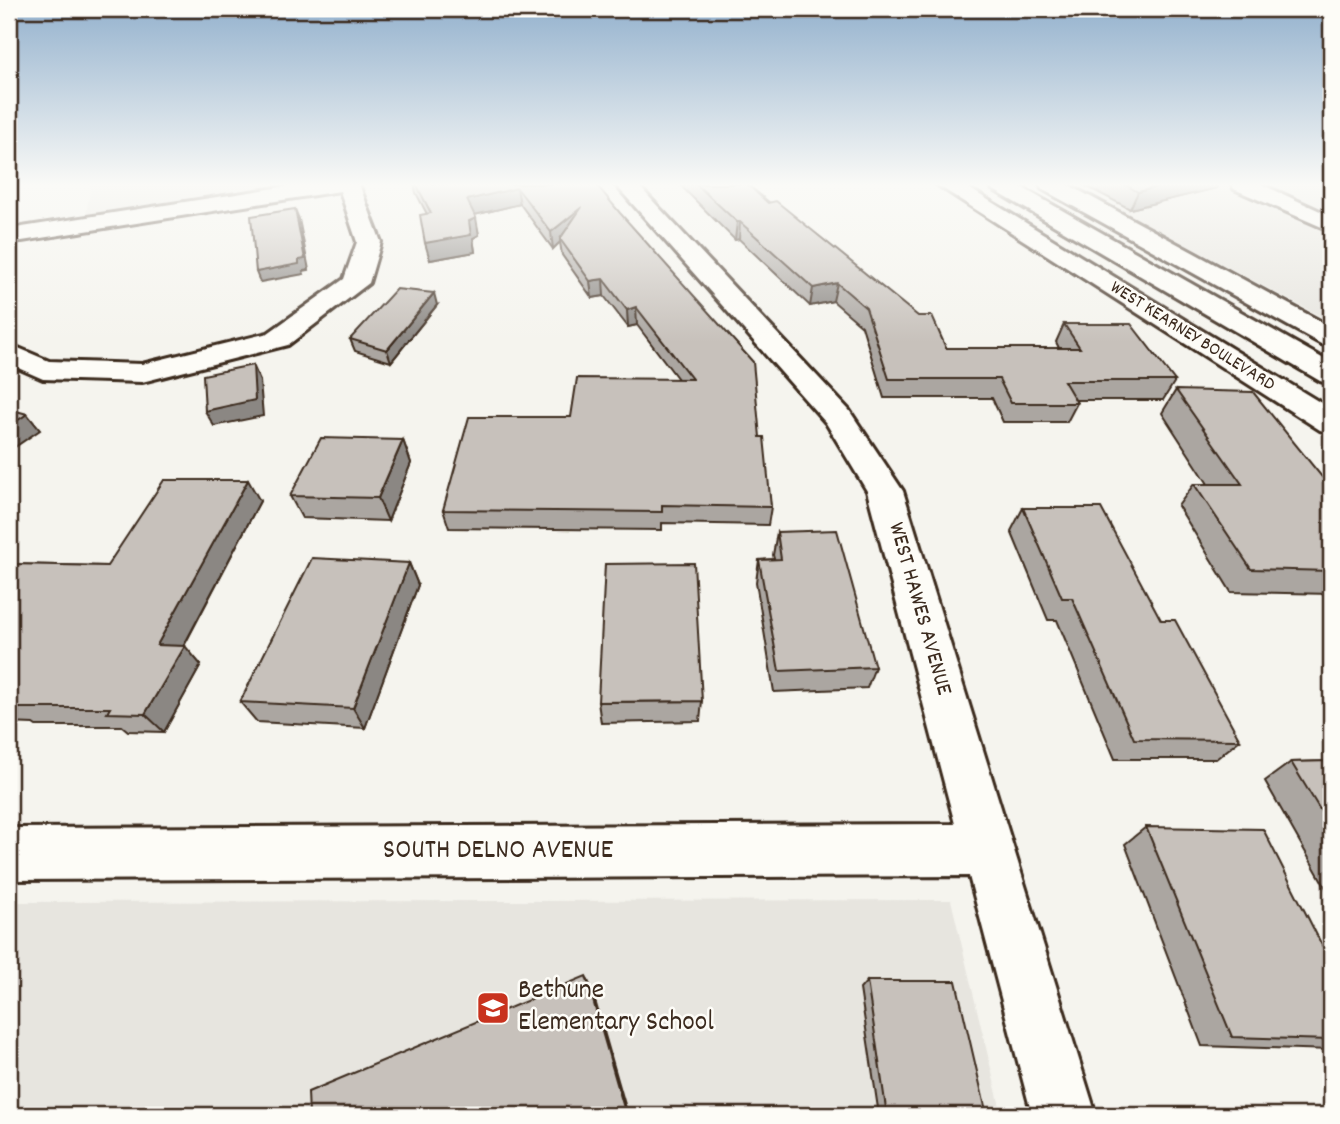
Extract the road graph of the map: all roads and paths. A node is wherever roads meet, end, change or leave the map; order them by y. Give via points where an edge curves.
1 (366, 236) edge
2 (673, 236) edge
3 (1030, 236) edge
4 (1090, 236) edge
5 (1145, 236) edge
6 (1331, 338) edge
7 (9, 353) edge
8 (1331, 376) edge
9 (1331, 423) edge
10 (987, 850) junction
11 (9, 854) edge
12 (1064, 1115) edge

1 - 7 street via 369,243 356,283 278,340 142,373 43,370
2 - 10 street, WEST HAWES AVENUE via 838,417 885,491
3 - 9 street, WEST KEARNEY BOULEVARD
4 - 8 street, WEST KEARNEY BOULEVARD
5 - 6 street
10 - 11 street, SOUTH DELNO AVENUE
10 - 12 street, WEST HAWES AVENUE

